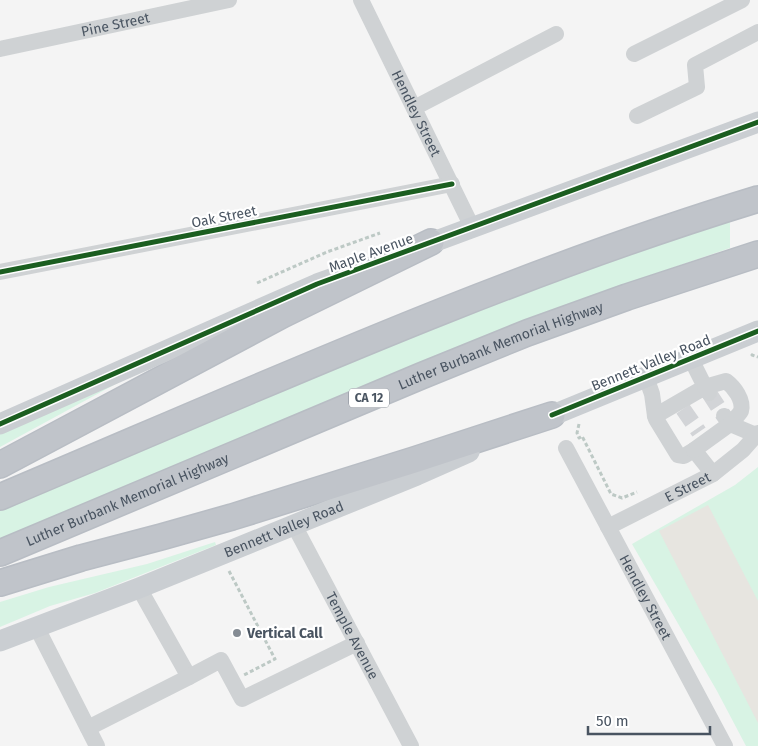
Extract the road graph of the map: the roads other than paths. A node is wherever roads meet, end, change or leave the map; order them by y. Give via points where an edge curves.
1 (229, 0) edge
2 (361, 0) edge
3 (742, 0) edge
4 (758, 32) edge
5 (556, 34) dead end
6 (0, 49) edge
7 (634, 54) dead end
8 (414, 108) junction
9 (637, 116) dead end
10 (758, 122) edge
11 (452, 184) junction
12 (750, 202) edge
13 (472, 227) junction
14 (431, 242) junction
15 (751, 256) edge
16 (0, 272) edge
17 (758, 331) edge
18 (692, 358) junction
19 (646, 377) junction
20 (707, 390) junction
21 (552, 415) junction
22 (655, 416) junction
23 (727, 420) junction
24 (0, 424) edge
25 (757, 434) edge
26 (699, 441) junction
27 (566, 448) dead end
28 (0, 465) edge
29 (712, 474) junction
30 (0, 497) edge
31 (294, 525) junction
32 (608, 528) junction
33 (0, 553) edge
34 (0, 583) edge
35 (138, 588) junction
36 (36, 626) junction
37 (0, 642) edge
38 (357, 643) junction
39 (189, 677) junction
40 (88, 728) junction
41 (97, 746) edge
42 (411, 746) edge
43 (725, 746) edge

1 - 6 street, Pine Street
2 - 8 street, Hendley Street
3 - 7 street
4 - 9 street via 695,65 697,87
5 - 8 street
8 - 11 street, Hendley Street
10 - 13 main road, Maple Avenue
11 - 13 street, Hendley Street
11 - 16 street, Oak Street
12 - 30 highway via 582,258 435,314
13 - 14 main road, Maple Avenue
14 - 24 main road, Maple Avenue via 317,284
14 - 28 highway via 284,314
15 - 33 highway, Luther Burbank Memorial Highway / CA 12 via 527,333
17 - 18 main road, Bennett Valley Road
18 - 19 main road, Bennett Valley Road
18 - 20 street
19 - 21 main road, Bennett Valley Road
19 - 22 street
20 - 22 street via 681,406
20 - 23 street via 726,382 738,395 741,412
21 - 31 main road, Bennett Valley Road via 417,476
21 - 34 highway via 232,517
22 - 26 street via 678,455 684,456
23 - 25 street
23 - 26 street
25 - 29 street, E Street via 743,450
26 - 29 street
27 - 32 street, Hendley Street
29 - 32 street, E Street
31 - 35 main road, Bennett Valley Road
31 - 38 street, Temple Avenue
32 - 43 street, Hendley Street
35 - 36 main road, Bennett Valley Road
35 - 39 street
36 - 37 main road, Bennett Valley Road
36 - 40 street
38 - 39 street via 242,700 220,660
38 - 42 street, Temple Avenue
39 - 40 street
40 - 41 street

